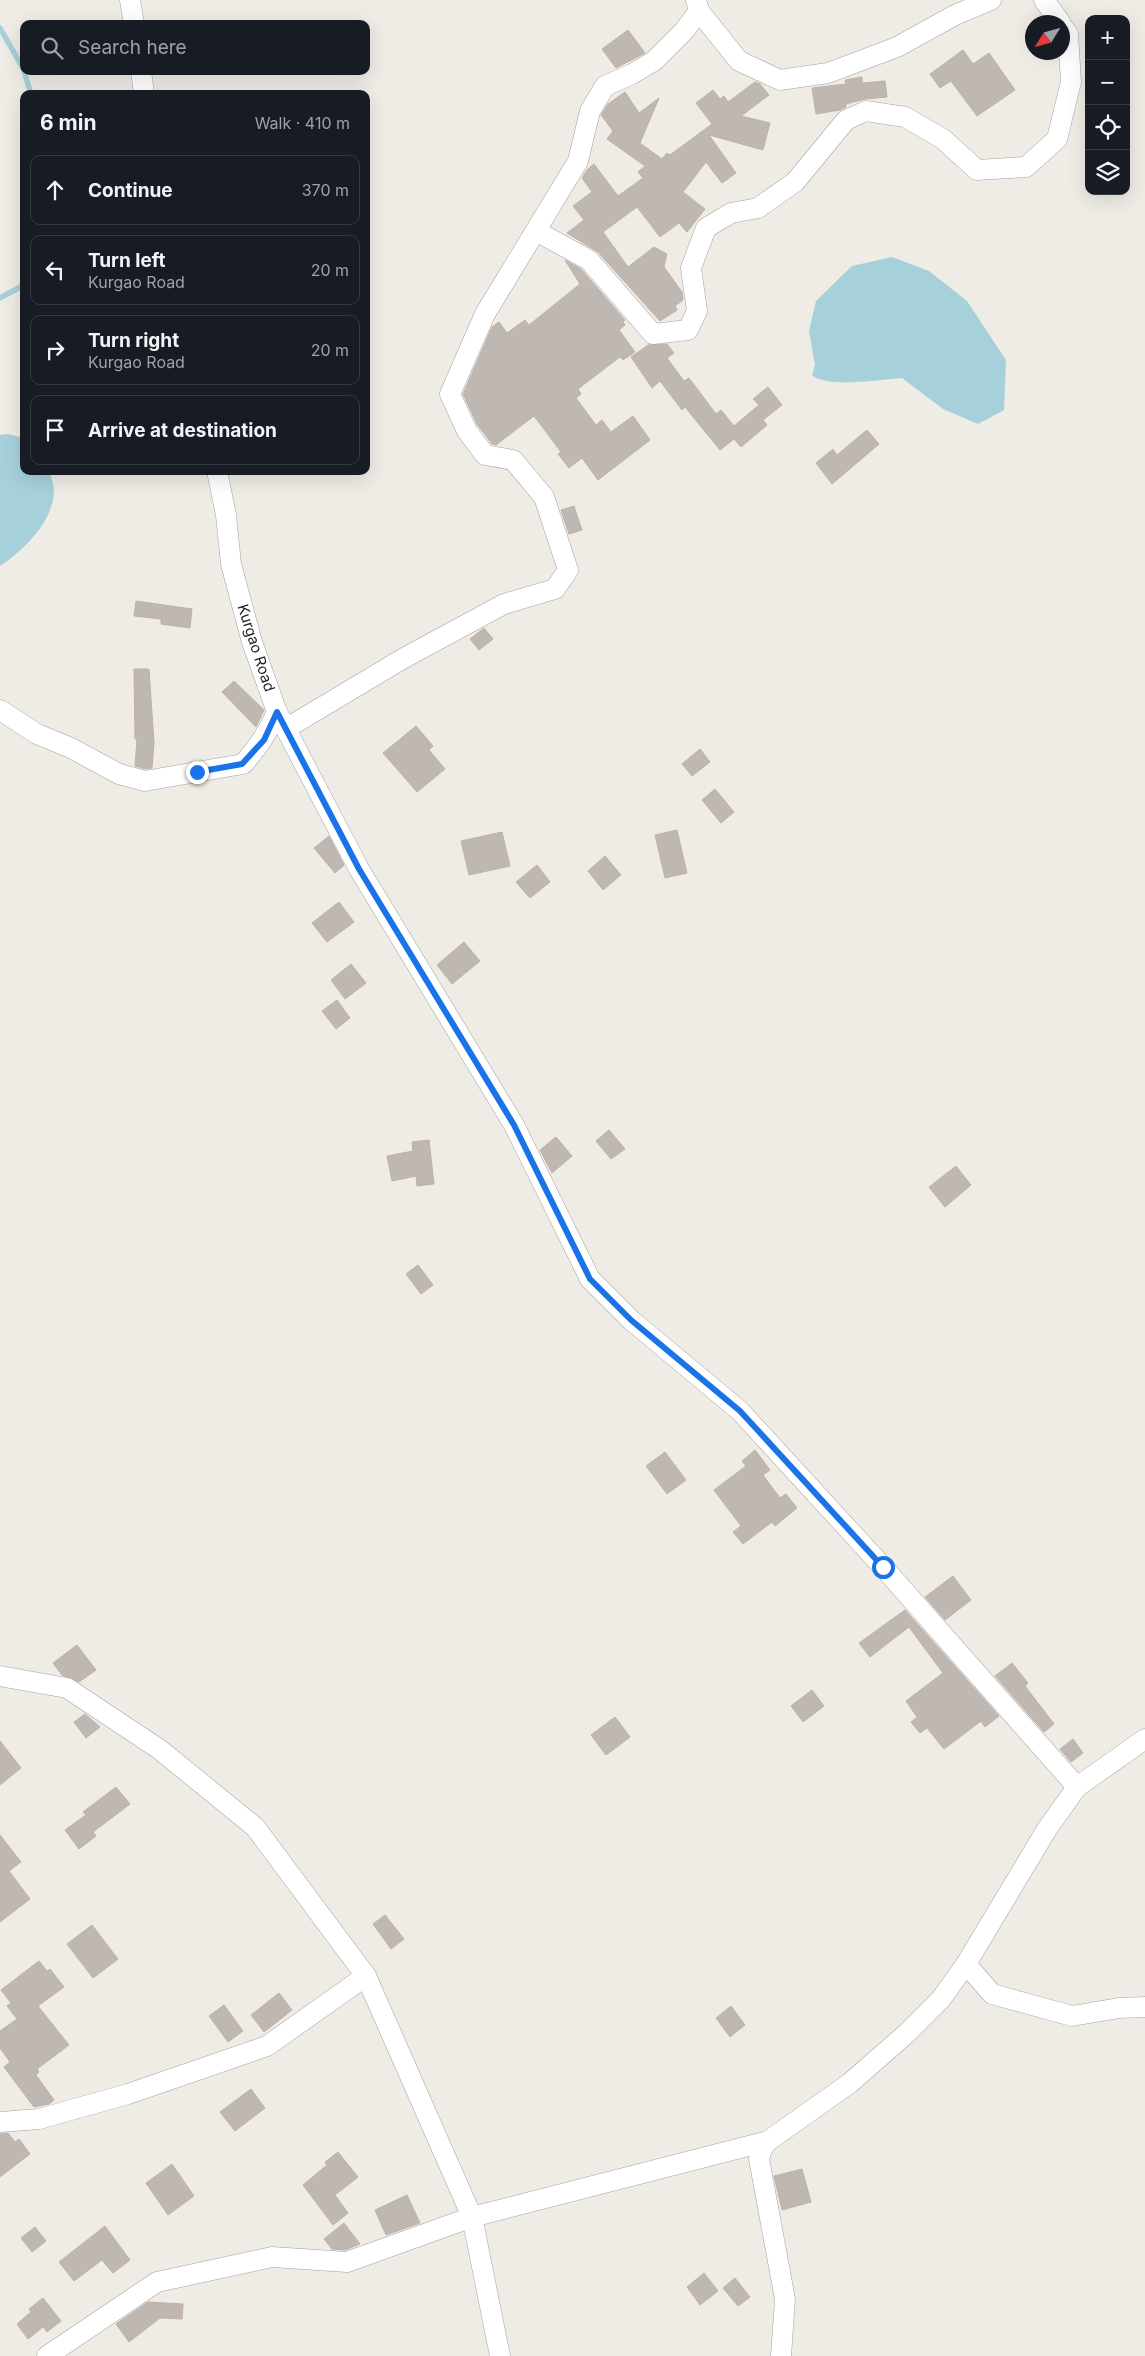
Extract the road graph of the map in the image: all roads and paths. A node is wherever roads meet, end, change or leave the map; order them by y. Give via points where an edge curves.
1 (130, 0) edge
2 (990, 0) edge
3 (1044, 0) edge
4 (697, 5) edge
5 (1055, 15) edge
6 (133, 20) edge
7 (1070, 60) edge
8 (142, 75) edge
9 (143, 90) edge
10 (536, 231) junction
11 (218, 475) edge
12 (0, 710) edge
13 (282, 720) junction
14 (0, 1676) edge
15 (1145, 1739) edge
16 (1077, 1787) junction
17 (966, 1964) junction
18 (366, 1976) junction
19 (1145, 2007) edge
20 (0, 2122) edge
21 (768, 2141) junction
22 (472, 2216) junction
23 (47, 2356) edge
24 (500, 2356) edge
25 (781, 2356) edge

1 - 6 street
2 - 4 street via 955,15 897,48 828,73 780,80 738,61
3 - 5 street
4 - 10 street via 684,31 654,61 605,86 590,111 578,161
7 - 10 street via 1071,82 1057,139 1026,168 977,170 943,139 905,117 866,111 846,120 795,182 758,208 731,213 706,228 691,268 697,311 688,330 653,334 589,260
8 - 9 street
10 - 13 street via 484,314 450,394 468,431 485,455 513,460 544,496 568,570 555,589 504,604
11 - 13 street, Kurgao Road via 231,564 252,642
12 - 13 street, Kurgao Road via 37,734 119,774 146,782 242,764
13 - 16 street via 359,869 514,1125 590,1279 631,1320 740,1411 890,1574
14 - 18 street via 67,1688 159,1749 255,1827
15 - 16 street
16 - 17 street via 1047,1829
17 - 19 street via 992,1994 1072,2016
17 - 21 street via 940,1999 906,2034 850,2083
18 - 20 street via 267,2046 128,2094 38,2119
18 - 22 street
21 - 22 street
21 - 25 street via 759,2159 785,2299
22 - 23 street via 347,2262 272,2257 157,2282
22 - 24 street

